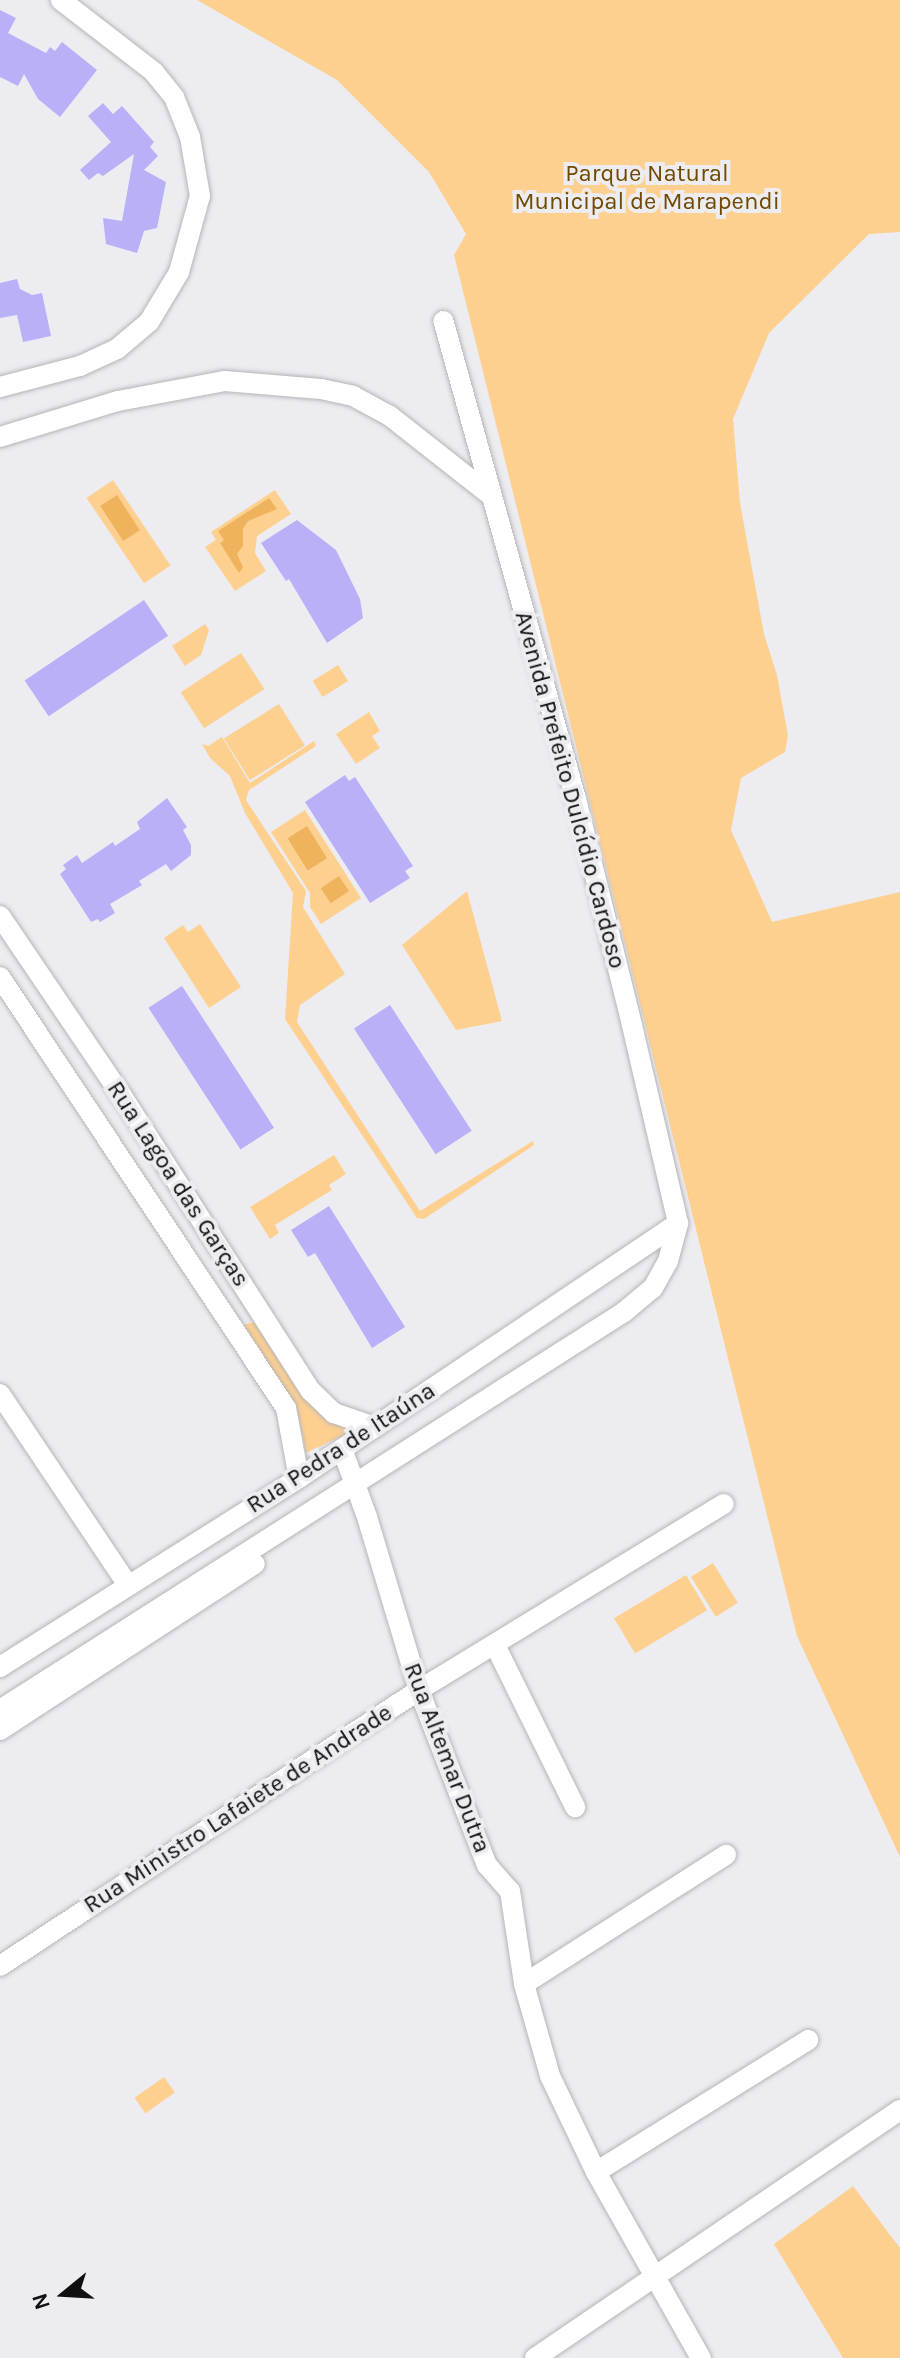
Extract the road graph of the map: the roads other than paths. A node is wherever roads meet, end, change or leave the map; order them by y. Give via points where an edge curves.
1 (61, 0) edge
2 (443, 321) dead end
3 (0, 387) edge
4 (0, 437) edge
5 (489, 494) junction
6 (0, 916) edge
7 (0, 977) edge
8 (678, 1223) junction
9 (669, 1271) joint
10 (0, 1394) edge
11 (375, 1427) junction
12 (342, 1449) junction
13 (299, 1478) junction
14 (357, 1491) junction
15 (724, 1504) dead end
16 (127, 1584) junction
17 (495, 1645) junction
18 (0, 1667) edge
19 (419, 1690) junction
20 (0, 1710) edge
21 (0, 1730) edge
22 (575, 1807) dead end
23 (726, 1855) dead end
24 (0, 1966) edge
25 (524, 1984) junction
26 (808, 2040) dead end
27 (900, 2110) edge
28 (596, 2172) junction
29 (656, 2277) junction
30 (535, 2358) edge
31 (701, 2358) edge

1 - 3 street via 154,72 174,97 190,137 200,196 179,272 149,322 117,349 80,366
2 - 5 street, Avenida Prefeito Dulcídio Cardoso
4 - 5 street via 118,401 225,381 321,389 353,396 390,416
5 - 8 street, Avenida Prefeito Dulcídio Cardoso via 578,807
6 - 11 street, Rua Lagoa das Garças via 311,1391 334,1413
7 - 13 street, Rua Lagoa das Garças via 286,1408
8 - 9 street, Avenida Prefeito Dulcídio Cardoso
8 - 11 street, Rua Pedra de Itaúna
9 - 14 street, Rua Pedra de Itaúna via 624,1312
10 - 16 street
11 - 12 street, Rua Pedra de Itaúna
12 - 13 street, Rua Pedra de Itaúna
12 - 14 street, Rua Altemar Dutra
13 - 16 street, Rua Pedra de Itaúna
14 - 19 street, Rua Altemar Dutra
14 - 20 street, Rua Pedra de Itaúna
14 - 21 street
15 - 17 street, Rua Ministro Lafaiete de Andrade
16 - 18 street, Rua Pedra de Itaúna
17 - 19 street, Rua Ministro Lafaiete de Andrade
17 - 22 street
19 - 24 street, Rua Ministro Lafaiete de Andrade
19 - 25 street, Rua Altemar Dutra via 487,1865 510,1891
23 - 25 street
25 - 28 street, Rua Altemar Dutra via 550,2076
26 - 28 street
27 - 29 street
28 - 29 street, Rua Altemar Dutra
29 - 30 street
29 - 31 street, Rua Altemar Dutra

